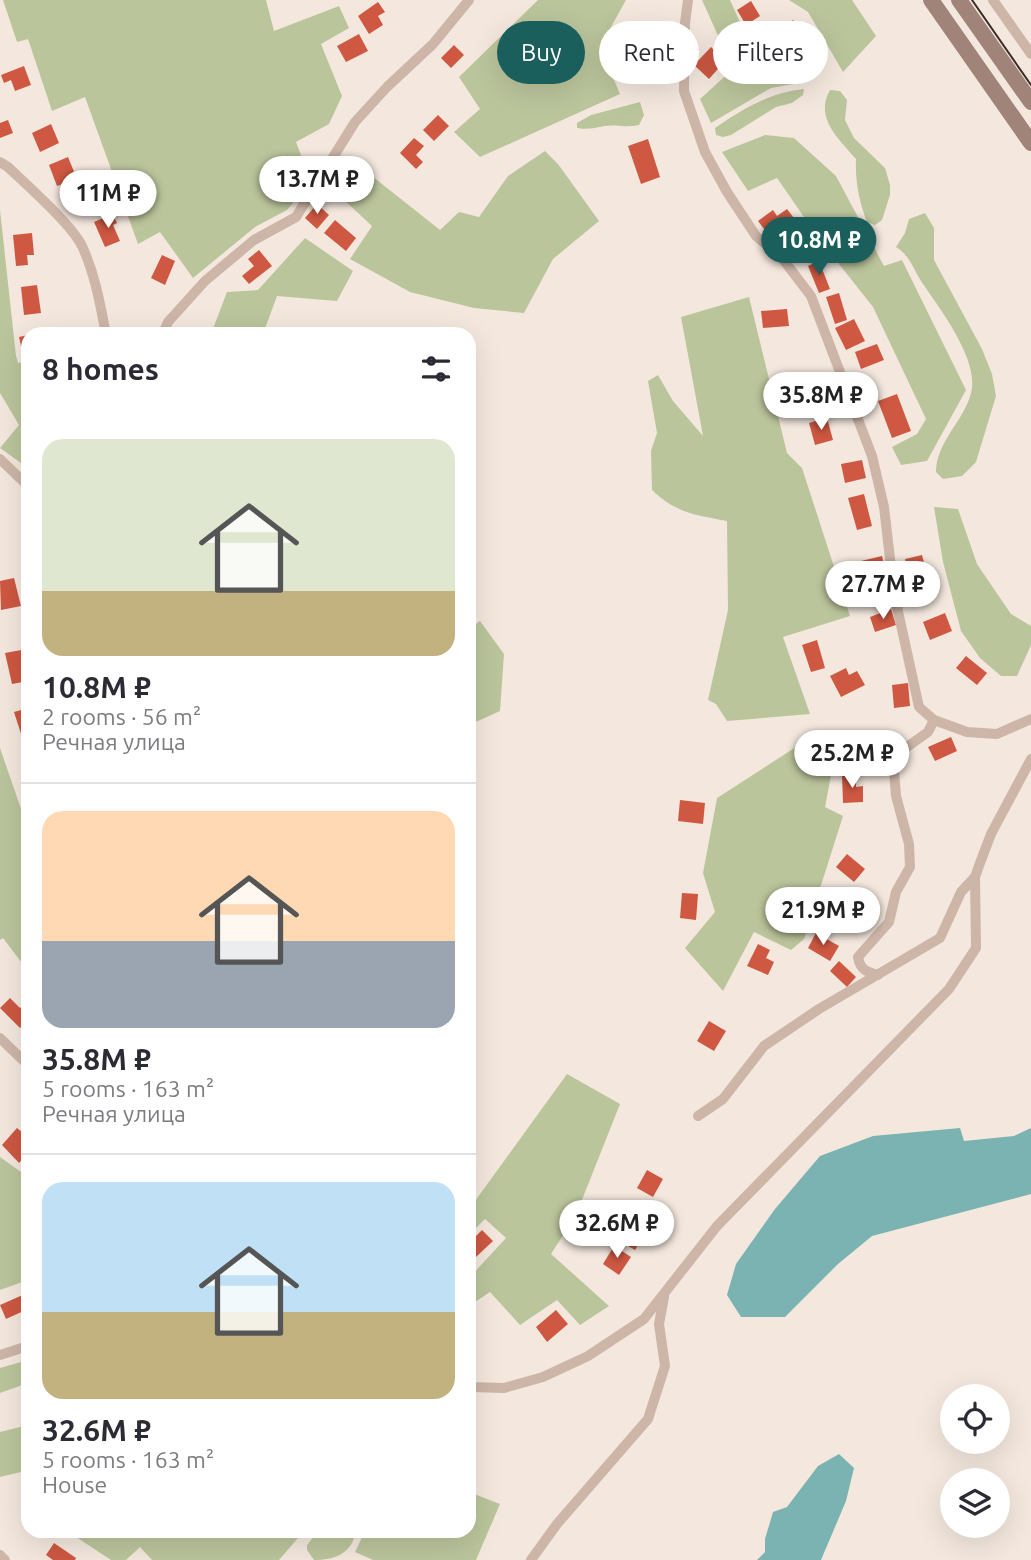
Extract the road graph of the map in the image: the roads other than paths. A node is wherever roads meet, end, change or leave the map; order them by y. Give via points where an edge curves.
1 (468, 0) edge
2 (688, 0) edge
3 (931, 0) edge
4 (959, 0) edge
5 (993, 0) edge
6 (1031, 54) edge
7 (1031, 102) edge
8 (1031, 143) edge
9 (0, 162) edge
10 (105, 327) edge
11 (166, 327) edge
12 (0, 459) edge
13 (21, 479) edge
14 (1031, 719) edge
15 (934, 720) junction
16 (1031, 759) edge
17 (975, 877) junction
18 (878, 975) junction
19 (0, 1038) edge
20 (21, 1058) edge
21 (698, 1116) dead end
22 (665, 1295) junction
23 (21, 1348) edge
24 (0, 1355) edge
25 (476, 1387) edge
26 (0, 1555) edge
27 (5, 1560) edge
28 (531, 1560) edge

1 - 11 street via 433,44 355,122 296,216 254,240 205,281
2 - 15 street via 684,91 705,152 727,192 756,236 782,258 811,296 825,328 872,456 884,507 894,593 919,707
3 - 8 main road
4 - 7 main road
5 - 6 street
9 - 10 street via 81,244
12 - 13 street
14 - 15 street via 996,734 967,732
15 - 18 street via 928,732 901,752 894,771 910,867 896,892 889,922 858,957 866,972
16 - 17 street via 991,834
17 - 18 street via 961,892 940,938
17 - 22 street via 976,948 949,989 716,1226
18 - 21 street via 764,1046 723,1099
19 - 20 street
22 - 25 street via 645,1319 588,1356 543,1377 504,1388
22 - 28 street via 659,1324 665,1366 648,1419
23 - 24 street
26 - 27 street

